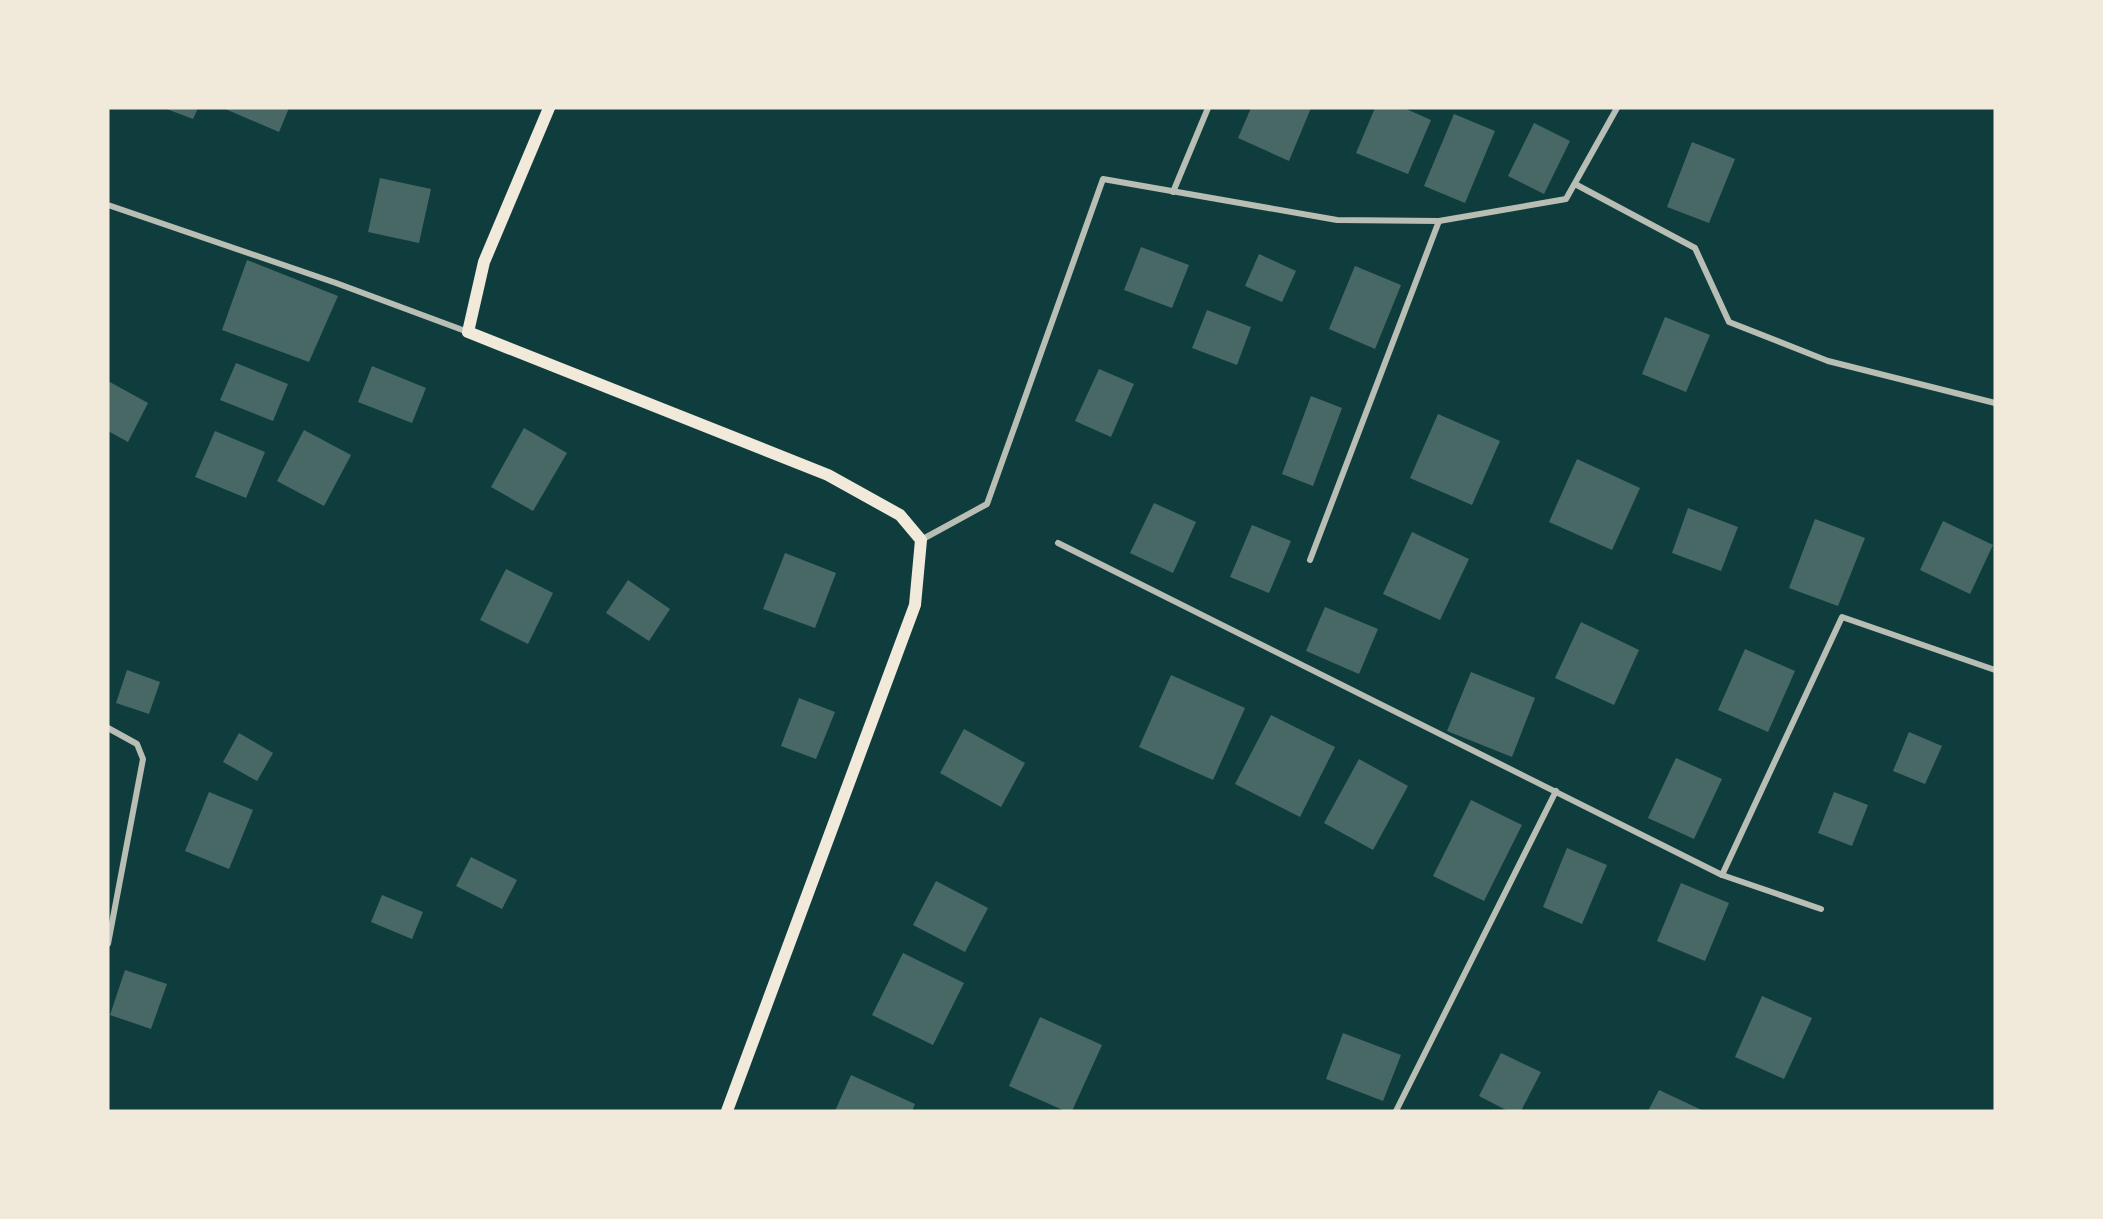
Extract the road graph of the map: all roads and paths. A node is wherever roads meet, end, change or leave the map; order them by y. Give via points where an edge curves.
1 (549, 108) edge
2 (1208, 108) edge
3 (1617, 108) edge
4 (1575, 184) junction
5 (1173, 192) junction
6 (108, 205) edge
7 (1439, 221) junction
8 (468, 332) junction
9 (1995, 403) edge
10 (921, 540) junction
11 (1058, 543) dead end
12 (1310, 560) dead end
13 (1995, 669) edge
14 (108, 728) edge
15 (1556, 791) junction
16 (1722, 875) junction
17 (1821, 909) dead end
18 (108, 944) edge
19 (727, 1111) edge
20 (1396, 1111) edge

1 - 8 main road via 484,262
2 - 5 street
3 - 4 street
4 - 7 street via 1566,199
4 - 9 street via 1695,248 1729,322 1828,361
5 - 7 street via 1337,220
5 - 10 street via 1103,179 987,504
6 - 8 street
7 - 12 street
8 - 10 main road via 828,475 900,515
10 - 19 main road via 915,605
11 - 15 street
13 - 16 street via 1842,617
14 - 18 street via 137,744 143,759
15 - 16 street
15 - 20 street
16 - 17 street

